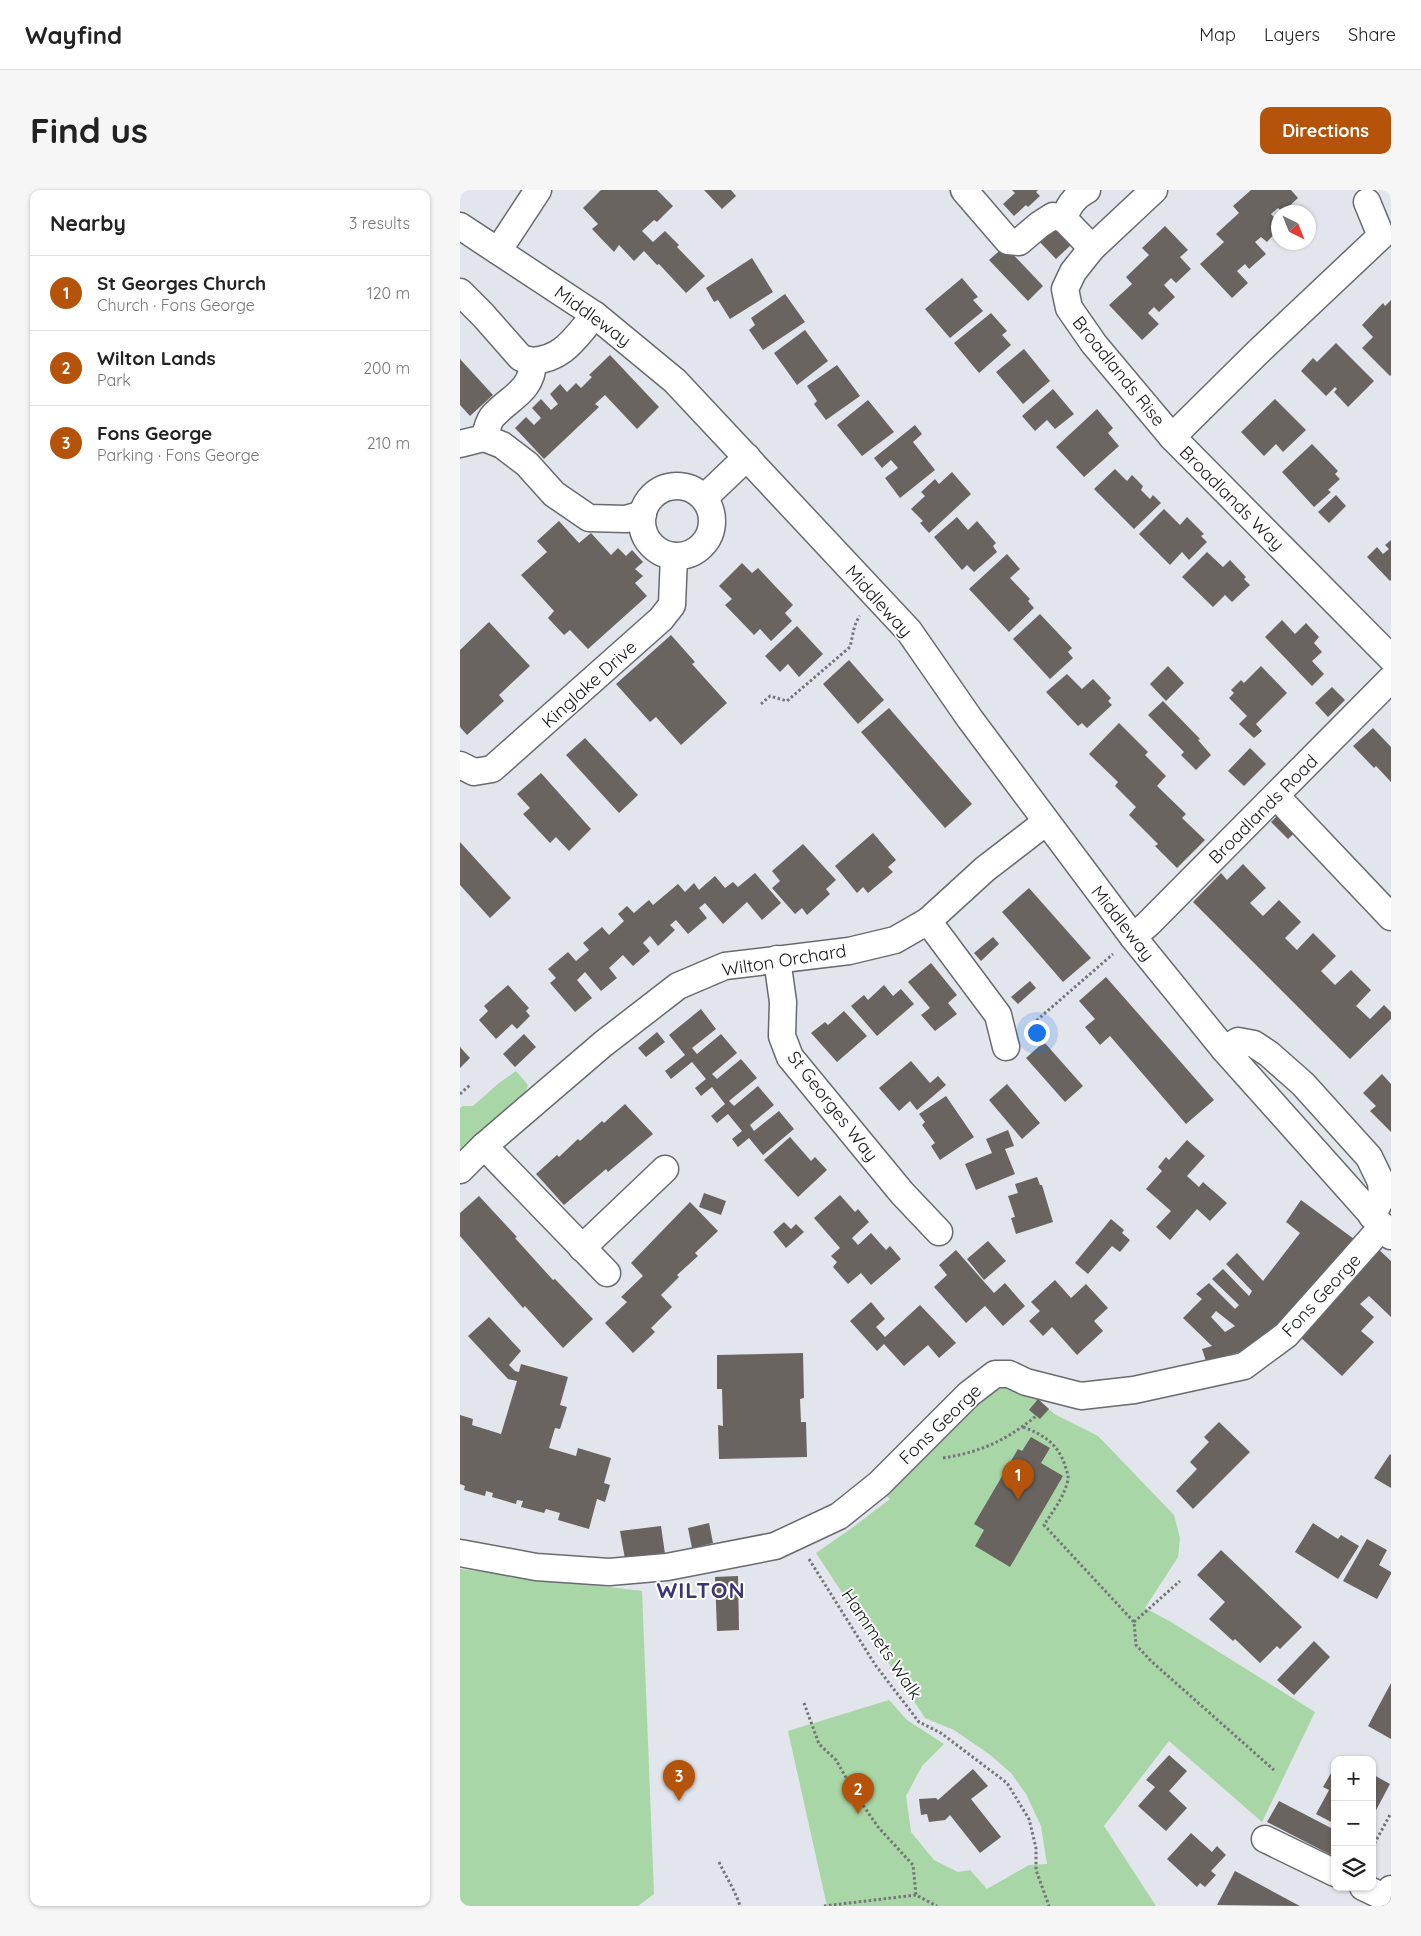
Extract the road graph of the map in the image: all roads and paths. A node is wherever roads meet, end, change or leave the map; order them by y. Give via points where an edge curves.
1 (538, 190) edge
2 (964, 190) edge
3 (1087, 190) edge
4 (1154, 190) edge
5 (1367, 202) dead end
6 (1064, 220) junction
7 (460, 226) edge
8 (1386, 233) edge
9 (1092, 248) junction
10 (498, 251) junction
11 (460, 292) edge
12 (595, 315) junction
13 (533, 361) junction
14 (1172, 437) junction
15 (472, 441) edge
16 (747, 457) junction
17 (704, 498) junction
18 (643, 514) junction
19 (674, 556) junction
20 (879, 599) junction
21 (1391, 658) edge
22 (1391, 679) edge
23 (761, 704) dead end
24 (467, 768) edge
25 (1276, 796) junction
26 (1046, 822) junction
27 (1391, 917) edge
28 (928, 922) junction
29 (1133, 937) junction
30 (777, 959) junction
31 (1006, 1047) joint
32 (1224, 1049) junction
33 (471, 1084) dead end
34 (460, 1094) edge
35 (484, 1146) junction
36 (666, 1169) dead end
37 (460, 1170) edge
38 (1382, 1227) edge
39 (939, 1232) dead end
40 (582, 1248) junction
41 (607, 1273) dead end
42 (1036, 1416) dead end
43 (1023, 1427) junction
44 (940, 1459) dead end
45 (795, 1537) junction
46 (460, 1553) edge
47 (1180, 1581) dead end
48 (1134, 1622) junction
49 (804, 1703) dead end
50 (1274, 1770) dead end
51 (1391, 1813) edge
52 (1265, 1839) dead end
53 (1373, 1846) edge
54 (719, 1862) dead end
55 (1331, 1871) edge
56 (916, 1895) junction
57 (740, 1906) edge
58 (824, 1906) edge
59 (937, 1906) edge
60 (1049, 1906) edge

1 - 10 street
2 - 6 street via 1008,241 1019,242 1053,216
3 - 6 street via 1077,196
4 - 9 street, Broadlands Rise
5 - 8 street, Broadlands Way
6 - 9 street
7 - 10 street, Middleway
8 - 14 street, Broadlands Way
9 - 14 street, Broadlands Rise via 1073,272 1065,289 1069,308 1094,344
10 - 12 street, Middleway
11 - 13 street via 521,358
12 - 13 street via 564,350 548,360
12 - 16 street, Middleway via 675,380
13 - 15 street via 533,374 519,394 492,417
14 - 21 street, Broadlands Way
15 - 18 street via 508,450 527,464 554,494 589,518 626,519
16 - 17 street
16 - 20 street, Middleway
17 - 18 street via 691,489 675,486 663,489 646,504
17 - 19 street via 713,518 709,536 699,549 687,555
18 - 19 street via 643,530 649,542 659,552
19 - 24 street, Kinglake Drive via 672,604 661,619 492,769
20 - 23 path via 855,623 850,647 788,701 770,696
20 - 26 street, Middleway via 909,631
22 - 25 street, Broadlands Road
25 - 27 street
25 - 29 street, Broadlands Road
26 - 28 street, Wilton Orchard via 985,869
26 - 29 street, Middleway
28 - 30 street, Wilton Orchard via 894,940 849,950
28 - 31 street via 998,1015
29 - 31 path
29 - 32 street, Middleway
30 - 35 street, Wilton Orchard via 725,966 678,986 603,1044
30 - 39 street, St Georges Way via 783,1002 782,1036 790,1057 902,1193
32 - 38 street, Middleway
32 - 38 street via 1238,1041 1254,1044 1269,1054 1304,1084 1369,1157 1381,1182
33 - 34 path
35 - 37 street, Wilton Orchard
35 - 40 street
36 - 40 street
38 - 45 street, Fons George via 1286,1335 1244,1366 1134,1390 1081,1396 1026,1382 1009,1374 995,1374 969,1394 879,1484 839,1516
40 - 41 street
42 - 43 path
43 - 44 path via 998,1443
43 - 48 path via 1052,1442 1069,1478 1061,1499 1044,1525
45 - 46 street, Fons George via 775,1546 667,1567 609,1572 536,1568
45 - 60 path, Hammets Walk via 876,1666 919,1722 941,1733 1007,1782 1029,1819 1036,1848 1036,1870
47 - 48 path
48 - 50 path via 1136,1645 1151,1661
49 - 56 path via 820,1744 836,1760 878,1827 913,1865
51 - 53 path
52 - 55 street
54 - 57 path
56 - 58 path
56 - 59 path

